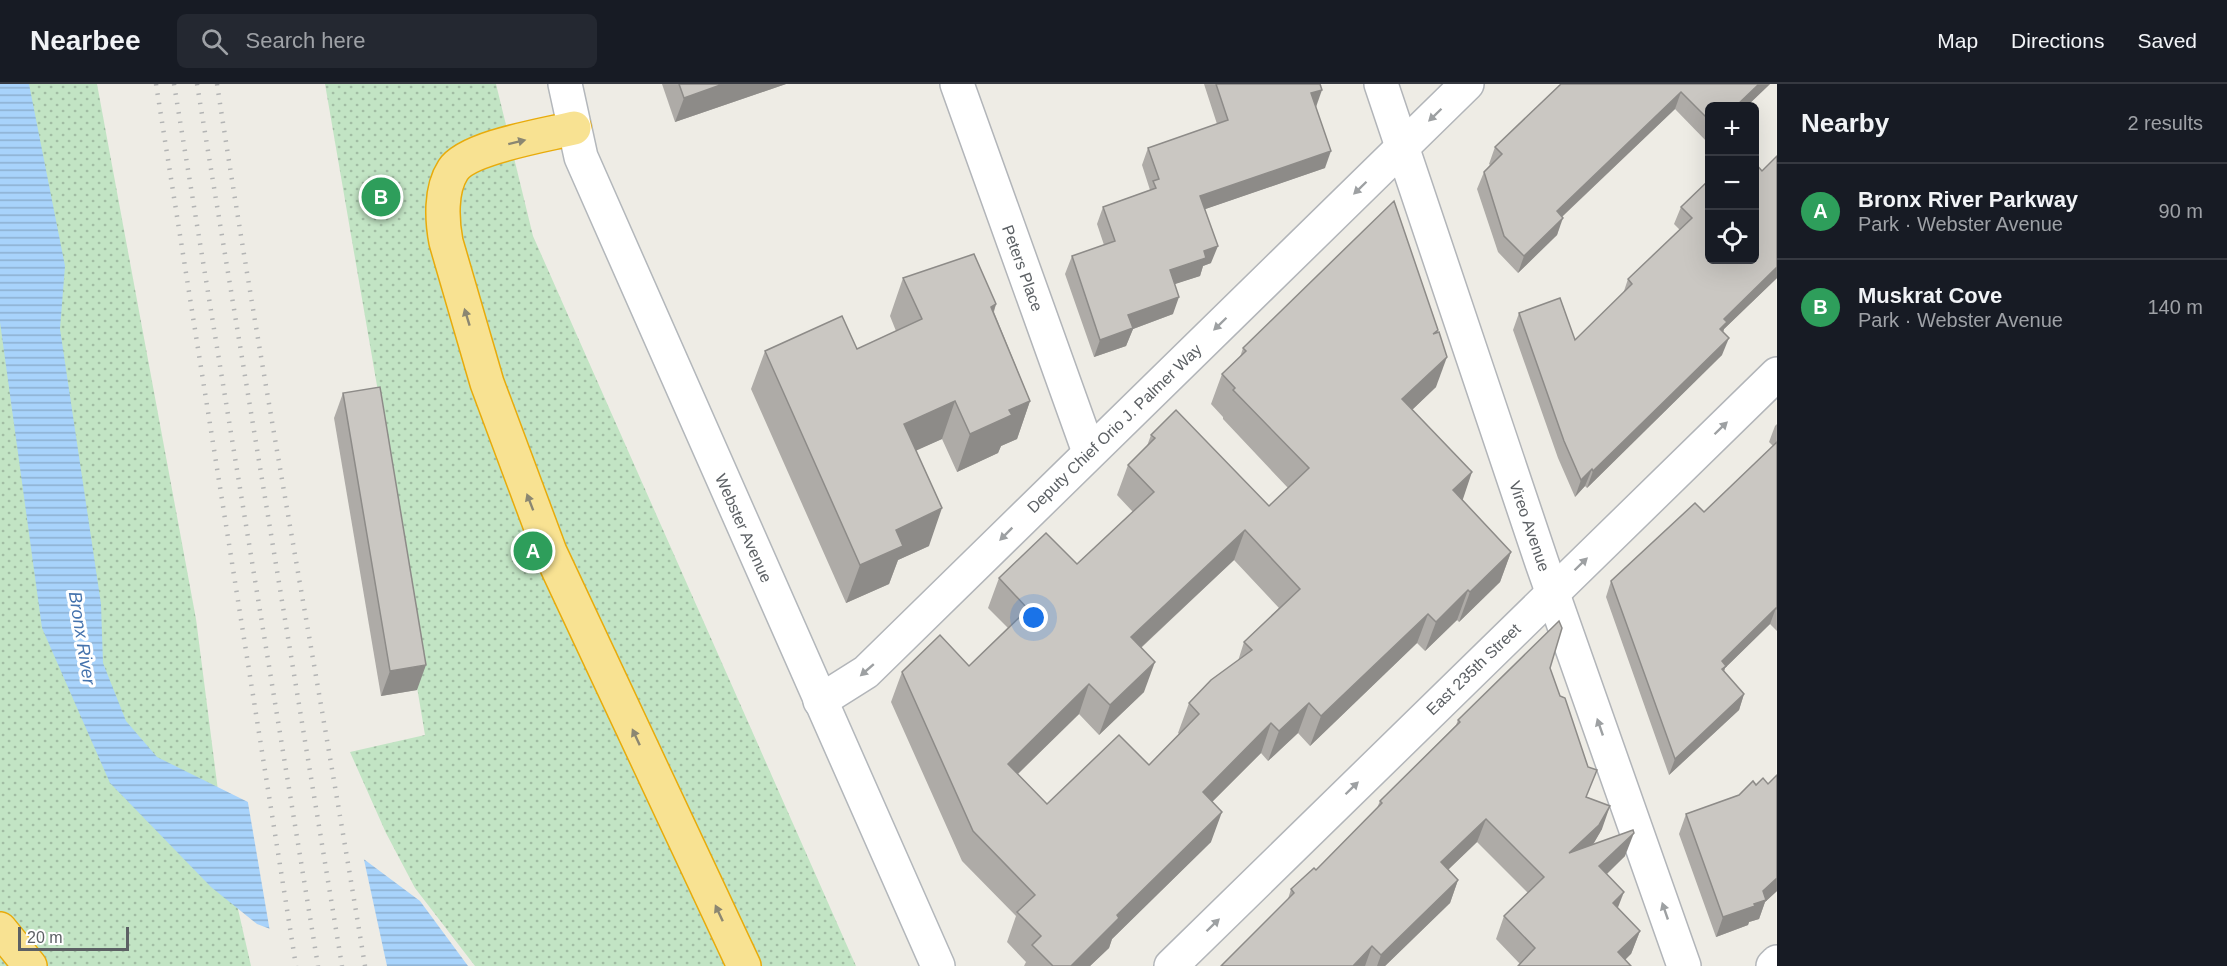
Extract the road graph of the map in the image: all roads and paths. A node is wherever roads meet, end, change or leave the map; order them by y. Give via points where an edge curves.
1 (565, 84) edge
2 (957, 84) edge
3 (1381, 84) edge
4 (1467, 84) edge
5 (574, 128) junction
6 (1402, 147) junction
7 (1777, 374) edge
8 (1089, 452) junction
9 (1552, 592) junction
10 (820, 701) junction
11 (0, 929) edge
12 (1777, 962) edge
13 (30, 966) edge
14 (744, 966) edge
15 (938, 966) edge
16 (1171, 966) edge
17 (1684, 966) edge
18 (1773, 966) edge

1 - 5 street, Webster Avenue
2 - 8 street, Peters Place
3 - 6 street, Vireo Avenue
4 -> 6 street, Deputy Chief Orio J. Palmer Way
5 - 10 street, Webster Avenue via 581,157
14 -> 5 highway via 550,552 487,383 446,243 444,195 453,169 482,151
6 -> 8 street, Deputy Chief Orio J. Palmer Way
6 - 9 street, Vireo Avenue
9 -> 7 street, East 235th Street
8 -> 10 street, Deputy Chief Orio J. Palmer Way via 866,672
16 -> 9 street, East 235th Street
17 -> 9 street, Vireo Avenue
10 - 15 street, Webster Avenue
11 - 13 highway
12 - 18 street

